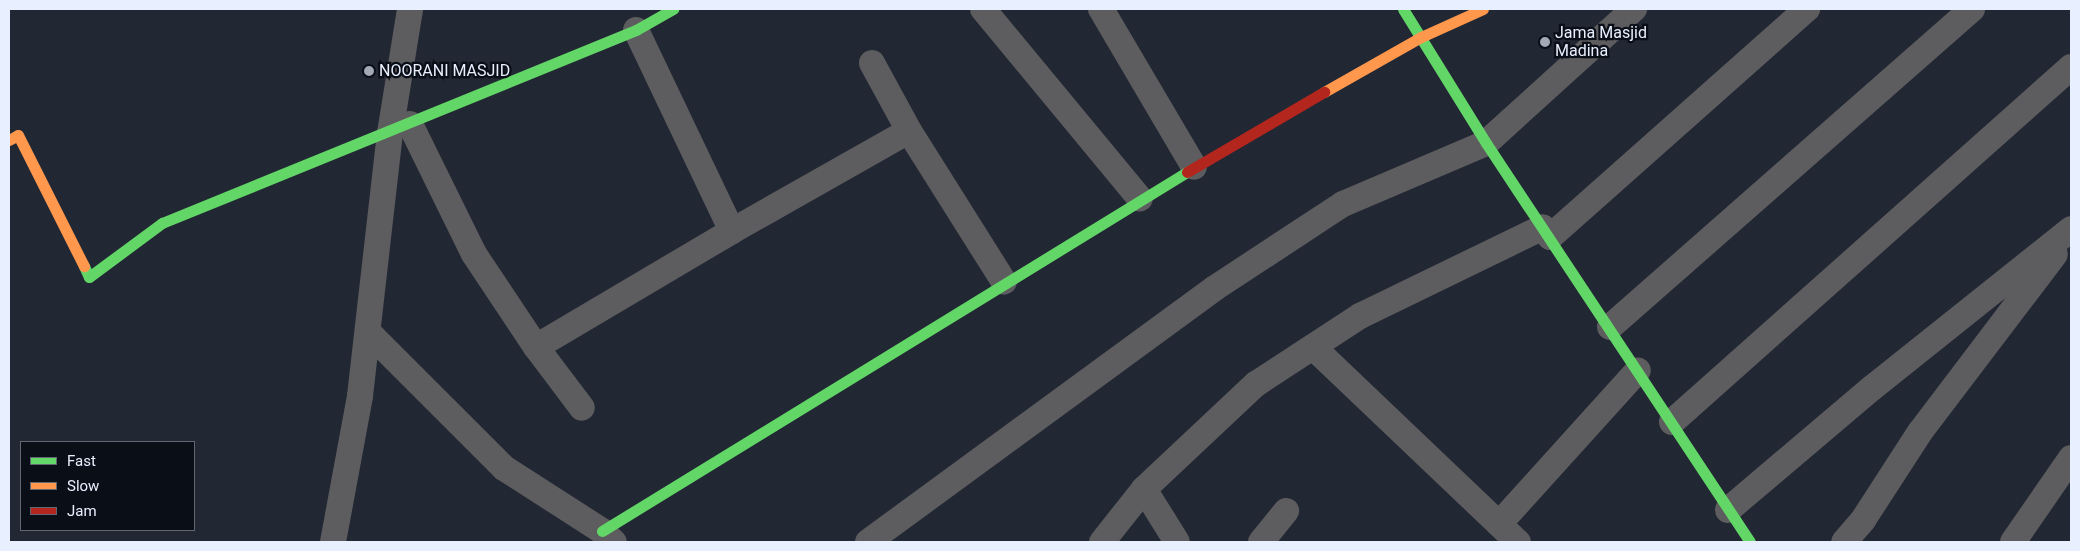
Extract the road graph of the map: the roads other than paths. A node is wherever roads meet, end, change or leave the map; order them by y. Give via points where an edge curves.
1 (410, 9) edge
2 (674, 9) edge
3 (983, 9) edge
4 (1101, 9) edge
5 (1403, 9) edge
6 (1483, 9) edge
7 (1634, 9) edge
8 (1807, 9) edge
9 (1972, 9) edge
10 (636, 30) junction
11 (1421, 38) junction
12 (872, 63) dead end
13 (2071, 67) edge
14 (400, 128) junction
15 (909, 131) junction
16 (9, 140) edge
17 (1486, 142) junction
18 (1194, 166) junction
19 (1140, 198) junction
20 (2071, 229) edge
21 (732, 231) junction
22 (1546, 232) junction
23 (2071, 234) edge
24 (1004, 282) junction
25 (1610, 328) junction
26 (368, 332) junction
27 (536, 347) junction
28 (1313, 347) junction
29 (1638, 370) junction
30 (582, 408) dead end
31 (1672, 422) junction
32 (2071, 458) edge
33 (1144, 490) junction
34 (1286, 510) dead end
35 (1728, 510) junction
36 (1499, 524) junction
37 (608, 536) edge
38 (333, 542) edge
39 (868, 542) edge
40 (1102, 542) edge
41 (1177, 542) edge
42 (1261, 542) edge
43 (1518, 542) edge
44 (1750, 542) edge
45 (1844, 542) edge
46 (2013, 542) edge

1 - 14 street
2 - 10 street
3 - 19 street
4 - 18 street
5 - 11 street
6 - 11 street
7 - 17 street
8 - 22 street
9 - 25 street
10 - 14 street
10 - 21 street
11 - 17 street
11 - 18 street
12 - 15 street
13 - 31 street
14 - 16 street via 162,223 89,277 18,135
14 - 26 street
14 - 27 street via 474,254
15 - 21 street
15 - 24 street
17 - 22 street
17 - 39 street via 1343,204 1215,288
18 - 19 street
19 - 24 street
20 - 35 street via 1872,388
21 - 27 street
22 - 25 street
22 - 28 street via 1360,316
23 - 45 street via 1931,416 1863,520
24 - 37 street
25 - 29 street
26 - 37 street via 504,468
26 - 38 street via 360,396
27 - 30 street
28 - 33 street via 1256,384
28 - 36 street
29 - 31 street
29 - 36 street
31 - 35 street
32 - 46 street
33 - 40 street
33 - 41 street
34 - 42 street
35 - 44 street
36 - 43 street

